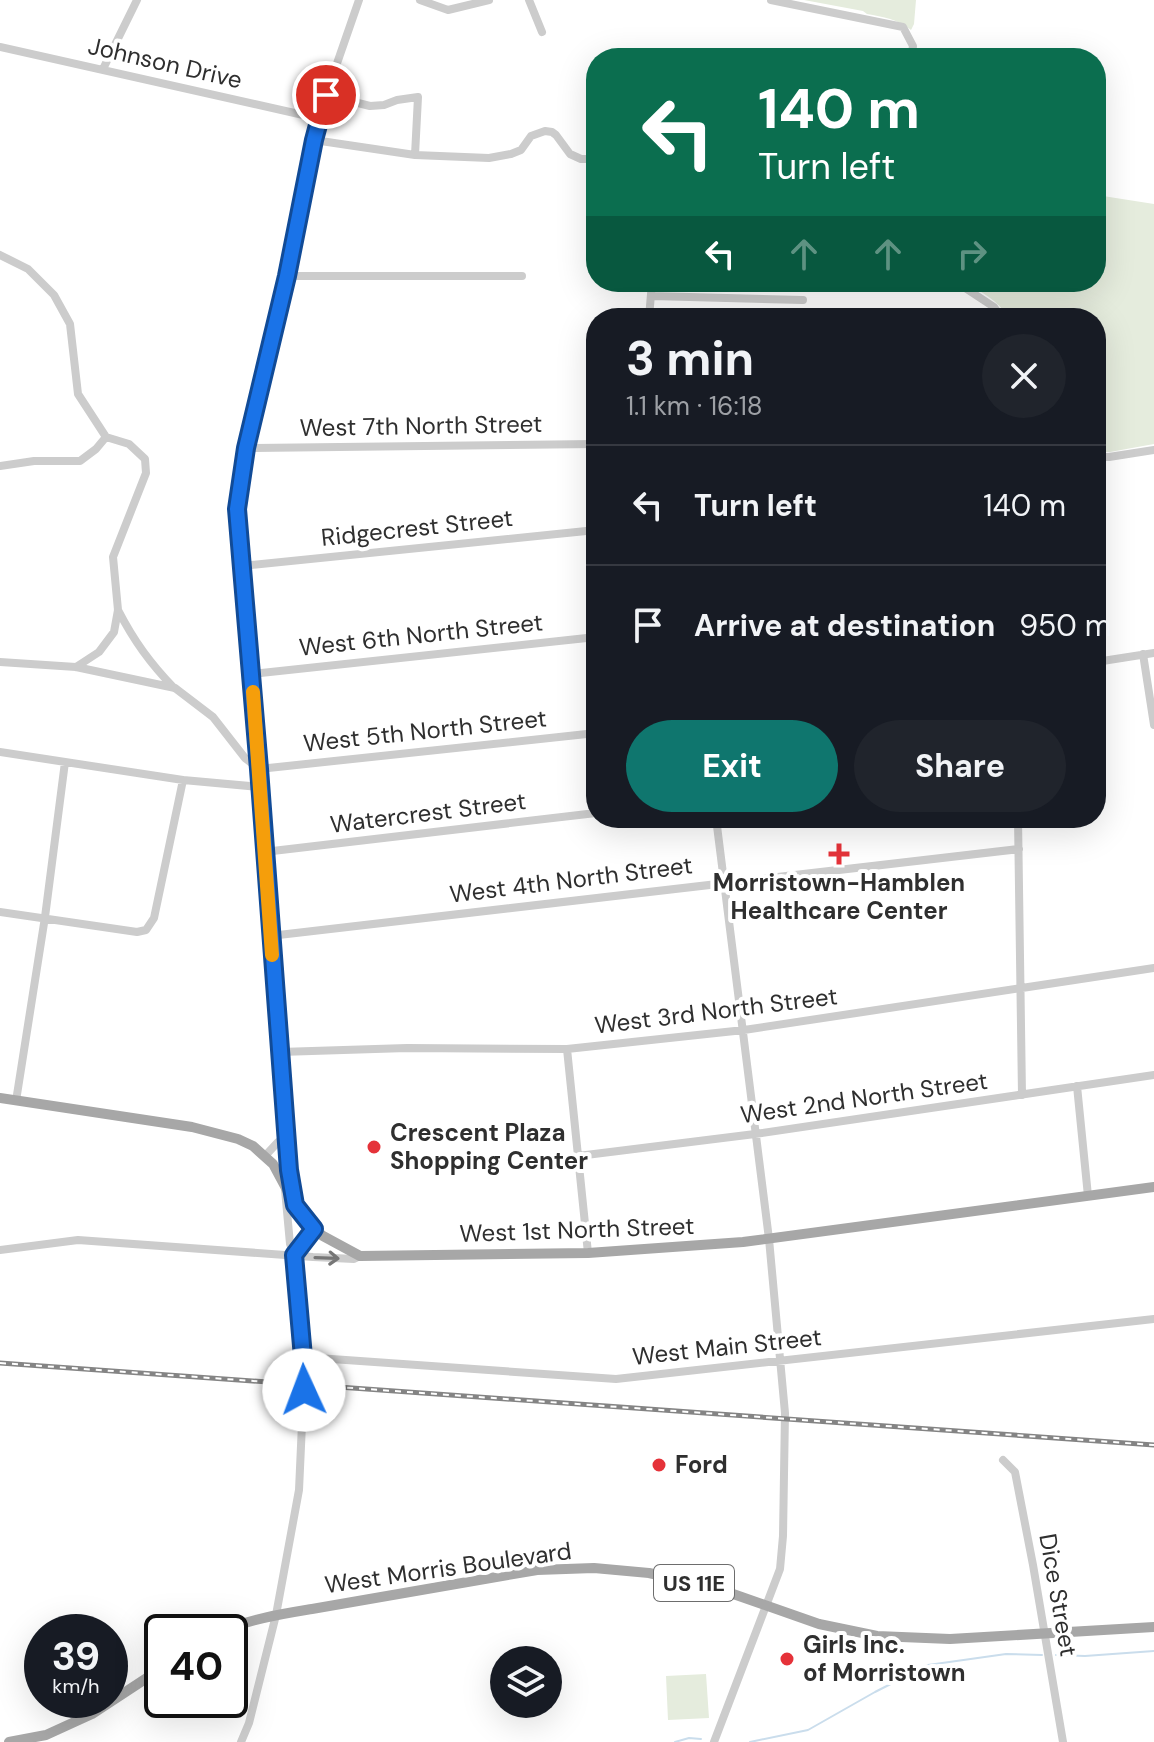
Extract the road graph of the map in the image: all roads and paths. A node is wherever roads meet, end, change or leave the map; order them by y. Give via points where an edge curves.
1 (137, 0) edge
2 (359, 0) edge
3 (420, 0) edge
4 (489, 0) edge
5 (529, 0) edge
6 (771, 0) edge
7 (542, 32) dead end
8 (0, 47) edge
9 (913, 48) edge
10 (103, 69) junction
11 (326, 95) junction
12 (321, 119) junction
13 (314, 140) junction
14 (415, 155) junction
15 (586, 159) edge
16 (0, 255) edge
17 (287, 276) junction
18 (522, 276) dead end
19 (652, 292) edge
20 (971, 292) edge
21 (652, 296) junction
22 (803, 300) dead end
23 (650, 308) edge
24 (995, 308) edge
25 (106, 437) junction
26 (586, 444) edge
27 (246, 448) junction
28 (1154, 450) edge
29 (1106, 457) edge
30 (0, 466) edge
31 (586, 531) edge
32 (241, 566) junction
33 (118, 610) junction
34 (586, 638) edge
35 (1154, 653) edge
36 (1143, 654) junction
37 (1106, 660) edge
38 (0, 662) edge
39 (76, 667) junction
40 (1150, 668) edge
41 (251, 674) junction
42 (175, 688) junction
43 (1154, 725) edge
44 (586, 734) edge
45 (0, 752) edge
46 (65, 762) junction
47 (259, 769) junction
48 (183, 780) junction
49 (260, 787) junction
50 (586, 814) edge
51 (717, 828) edge
52 (1018, 828) edge
53 (1019, 849) junction
54 (264, 852) junction
55 (725, 882) junction
56 (0, 912) edge
57 (45, 917) junction
58 (270, 936) junction
59 (1154, 968) edge
60 (1020, 988) junction
61 (744, 1030) junction
62 (567, 1049) junction
63 (280, 1052) junction
64 (1154, 1075) edge
65 (1077, 1086) junction
66 (1022, 1095) junction
67 (0, 1098) edge
68 (16, 1101) junction
69 (755, 1134) junction
70 (286, 1139) junction
71 (265, 1156) junction
72 (578, 1156) junction
73 (285, 1185) junction
74 (1154, 1187) edge
75 (1088, 1196) junction
76 (295, 1205) junction
77 (314, 1229) junction
78 (769, 1239) junction
79 (0, 1250) edge
80 (588, 1253) junction
81 (294, 1255) junction
82 (360, 1256) junction
83 (1154, 1319) edge
84 (303, 1357) junction
85 (781, 1362) junction
86 (1003, 1460) dead end
87 (766, 1607) junction
88 (276, 1615) junction
89 (248, 1622) edge
90 (1154, 1627) edge
91 (1044, 1633) junction
92 (144, 1680) edge
93 (9, 1742) edge
94 (241, 1742) edge
95 (714, 1742) edge
96 (1063, 1742) edge

1 - 10 street
2 - 11 street
3 - 4 street via 448,10
5 - 7 street
6 - 9 street via 903,27
8 - 10 street, Johnson Drive
10 - 12 street, Johnson Drive
11 - 12 street
11 - 14 street via 370,106 418,97
12 - 13 street
13 - 14 street
13 - 17 street
14 - 15 street via 511,154 545,131 556,135 570,154
16 - 25 street via 28,269 54,295 70,324 78,394
17 - 18 street
17 - 27 street
19 - 21 street
20 - 24 street
21 - 22 street
21 - 23 street
25 - 30 street via 80,461
25 - 33 street via 129,444 145,459 146,473 113,557
26 - 27 street, West 7th North Street
27 - 32 street via 237,509
28 - 29 street
31 - 32 street, Ridgecrest Street
32 - 41 street
33 - 39 street via 107,642
33 - 42 street via 150,662
34 - 41 street, West 6th North Street
35 - 36 street
36 - 37 street
36 - 40 street
38 - 39 street
39 - 42 street
40 - 43 street
41 - 47 street
42 - 47 street via 213,717
44 - 47 street, West 5th North Street
45 - 46 street
46 - 48 street
46 - 57 street
47 - 49 street
48 - 49 street
48 - 57 street via 154,918 146,930
49 - 54 street
50 - 54 street, Watercrest Street
51 - 55 street
52 - 53 street
53 - 55 street, West 4th North Street
53 - 60 street
54 - 58 street
55 - 58 street, West 4th North Street
55 - 61 street
56 - 57 street
57 - 68 street
58 - 63 street
59 - 60 street, West 3rd North Street
60 - 61 street, West 3rd North Street
60 - 66 street
61 - 62 street, West 3rd North Street
61 - 69 street
62 - 63 street, West 3rd North Street
62 - 72 street
63 - 70 street
64 - 65 street, West 2nd North Street
65 - 66 street, West 2nd North Street
65 - 75 street
66 - 69 street, West 2nd North Street
67 - 68 main road
68 - 71 main road via 203,1129 238,1139
69 - 72 street, West 2nd North Street
69 - 78 street
70 - 71 street
70 - 76 street
71 - 73 main road
72 - 80 street
73 - 76 main road
73 - 81 street
74 - 75 main road, West 1st North Street
75 - 78 main road, West 1st North Street
76 - 77 main road
77 - 81 street
77 - 82 main road
78 - 80 main road, West 1st North Street
78 - 85 street
79 - 81 street, West 1st North Street via 78,1240
80 - 82 main road, West 1st North Street
81 -> 82 street, West 1st North Street
81 - 84 street
83 - 85 street, West Main Street
84 - 85 street, West Main Street via 616,1379
84 - 88 street via 299,1490
85 - 87 street via 783,1536 780,1569
86 - 91 street, Dice Street via 1015,1472
87 - 88 main road, West Morris Boulevard / US 11E via 716,1588 594,1568 537,1570
87 - 91 main road, West Morris Boulevard / US 11E via 877,1636 950,1639
87 - 95 street
88 - 89 main road, West Morris Boulevard / US 11E
88 - 94 street
90 - 91 main road, West Morris Boulevard / US 11E
91 - 96 street, Dice Street
92 - 93 main road via 92,1714 46,1735

